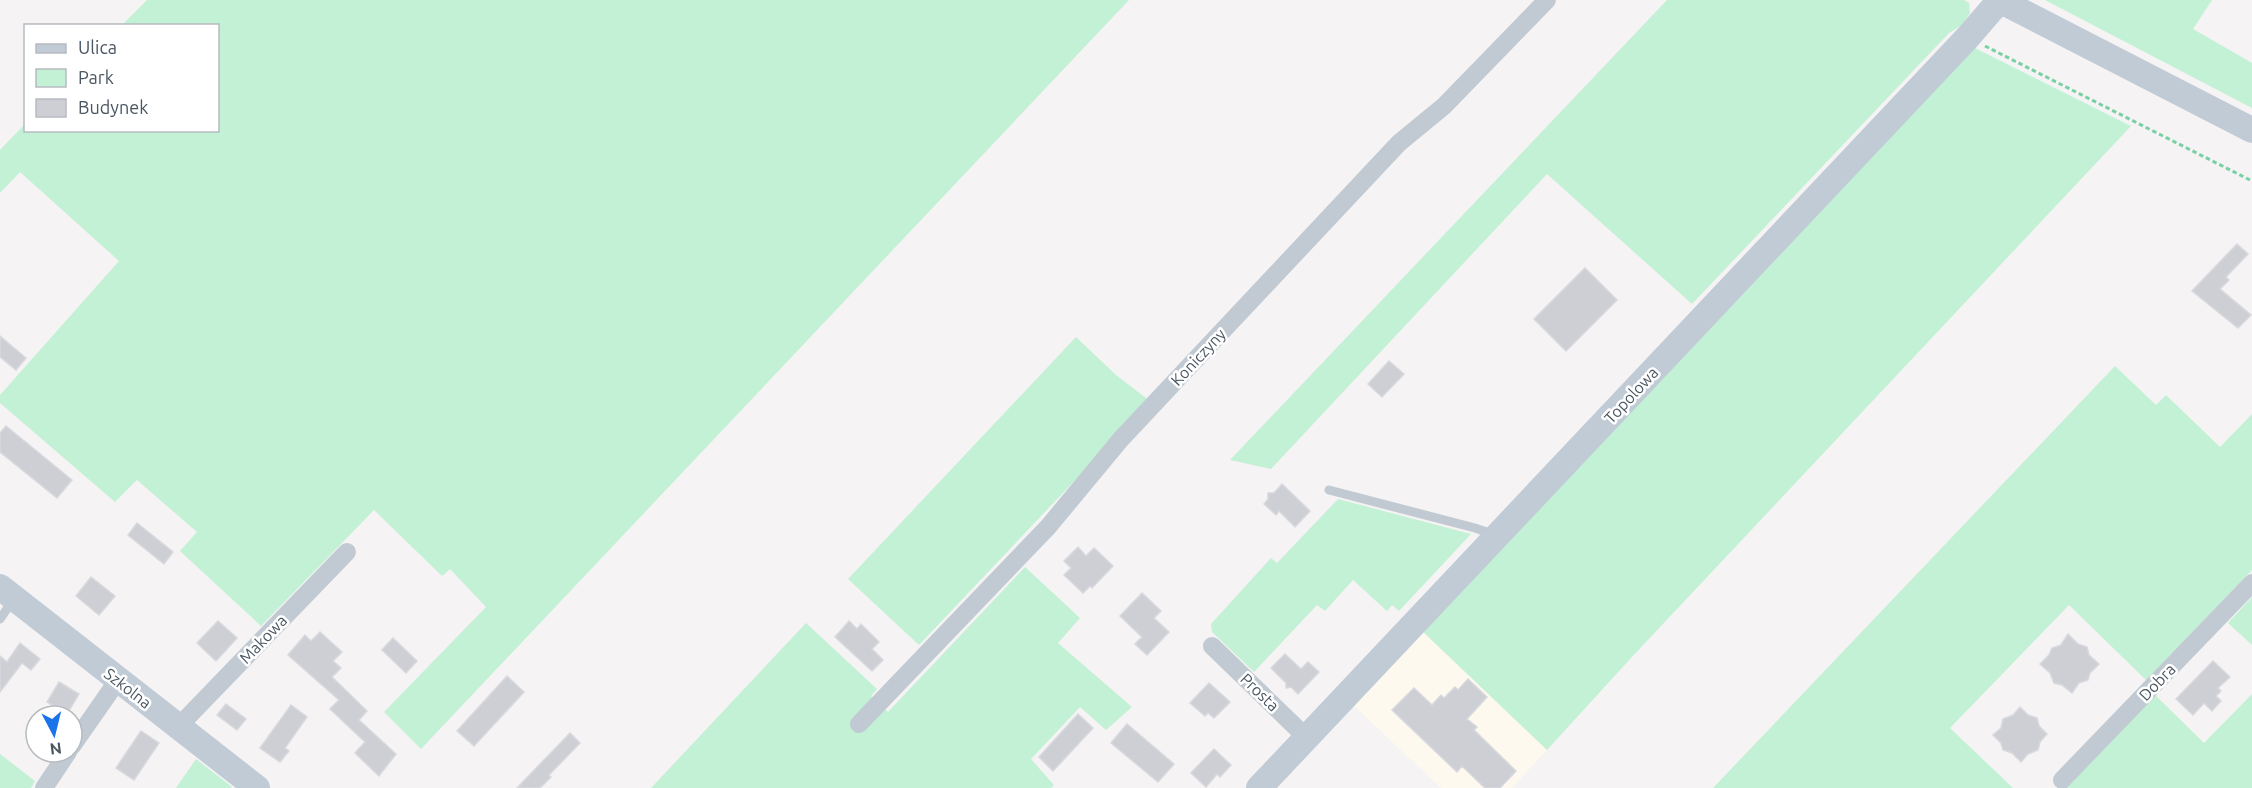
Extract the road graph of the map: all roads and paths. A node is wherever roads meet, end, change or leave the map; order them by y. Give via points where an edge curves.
1 (1547, 0) edge
2 (2001, 1) edge
3 (1968, 37) junction
4 (2252, 130) edge
5 (2252, 181) edge
6 (1329, 490) dead end
7 (1497, 536) junction
8 (347, 552) dead end
9 (2252, 583) edge
10 (5, 601) edge
11 (1212, 646) dead end
12 (118, 680) junction
13 (859, 724) dead end
14 (178, 727) junction
15 (84, 729) edge
16 (1307, 738) junction
17 (60, 764) edge
18 (2062, 780) dead end
19 (44, 788) edge
20 (257, 788) edge
21 (1259, 788) edge

1 - 13 street, Koniczyny via 1444,106 1399,143 1121,440 1040,535
2 - 3 street, Topolowa
2 - 4 street
3 - 5 path
3 - 7 street, Topolowa
6 - 7 lane
7 - 16 street, Topolowa
8 - 14 street, Makowa
9 - 18 street, Dobra
10 - 12 street, Szkolna
11 - 16 street, Prosta
12 - 14 street, Szkolna
12 - 15 street
14 - 20 street, Szkolna
16 - 21 street, Topolowa
17 - 19 street

